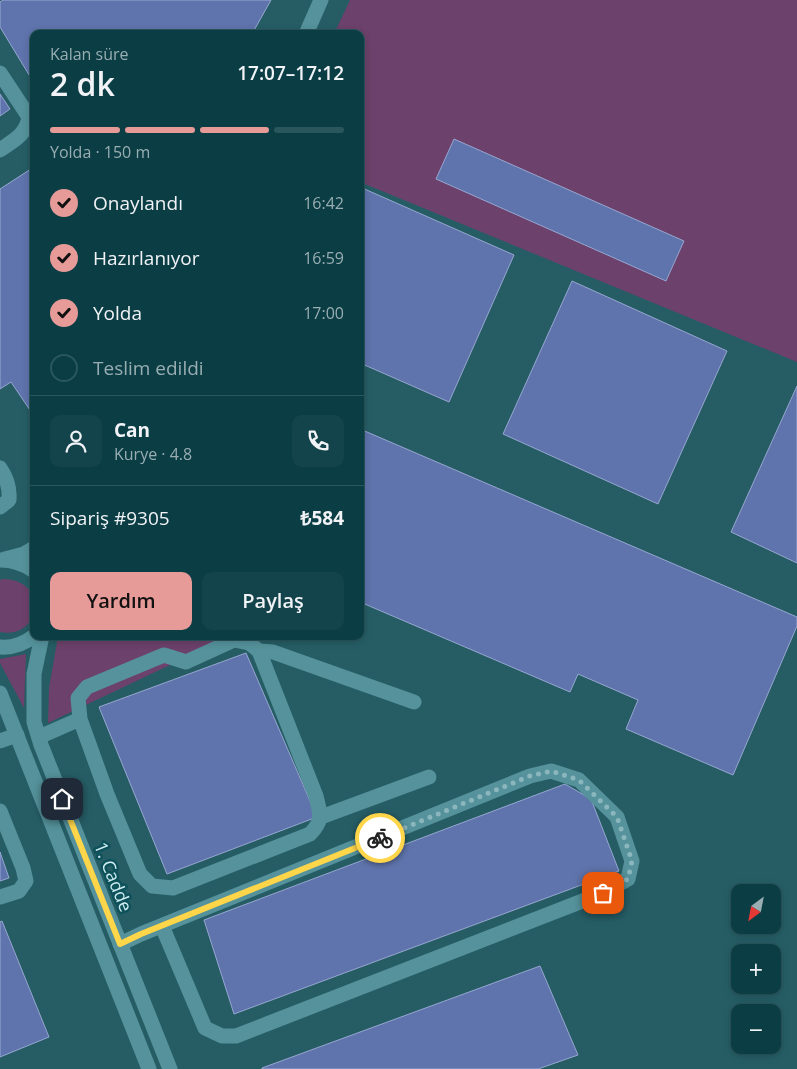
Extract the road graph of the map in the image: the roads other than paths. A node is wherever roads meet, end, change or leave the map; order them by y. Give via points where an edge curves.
1 (321, 0) edge
2 (308, 30) edge
3 (0, 73) edge
4 (0, 150) edge
5 (0, 468) edge
6 (0, 507) edge
7 (30, 550) edge
8 (2, 560) edge
9 (30, 568) edge
10 (30, 638) edge
11 (41, 640) edge
12 (0, 647) edge
13 (259, 651) junction
14 (0, 693) edge
15 (414, 702) dead end
16 (80, 719) junction
17 (17, 735) junction
18 (39, 737) junction
19 (0, 741) edge
20 (429, 777) dead end
21 (0, 811) edge
22 (321, 817) junction
23 (0, 897) edge
24 (162, 926) junction
25 (120, 944) junction
26 (149, 1069) edge
27 (170, 1069) edge

1 - 2 street
3 - 4 street via 29,117 27,128
5 - 6 street via 6,475 10,490 9,500
7 - 8 street
8 - 9 street via 15,561
10 - 12 street via 8,648
11 - 18 street, 1. Cadde via 34,674 34,722
13 - 15 street via 273,652
13 - 16 street via 250,644 234,640 186,662 164,655 87,687 78,698
13 - 22 street via 316,796
14 - 17 street, 1. Cadde
16 - 18 street
16 - 22 street via 140,874 152,886 173,888 310,834
17 - 19 street
17 - 26 street, 1. Cadde
18 - 25 street, 1. Cadde
20 - 22 street
21 - 23 street via 24,868 26,881 19,890
24 - 24 street via 530,776 551,771 579,780 617,817 632,861 628,879 603,893 236,1036 222,1036 205,1028
24 - 25 street
25 - 27 street, 1. Cadde

